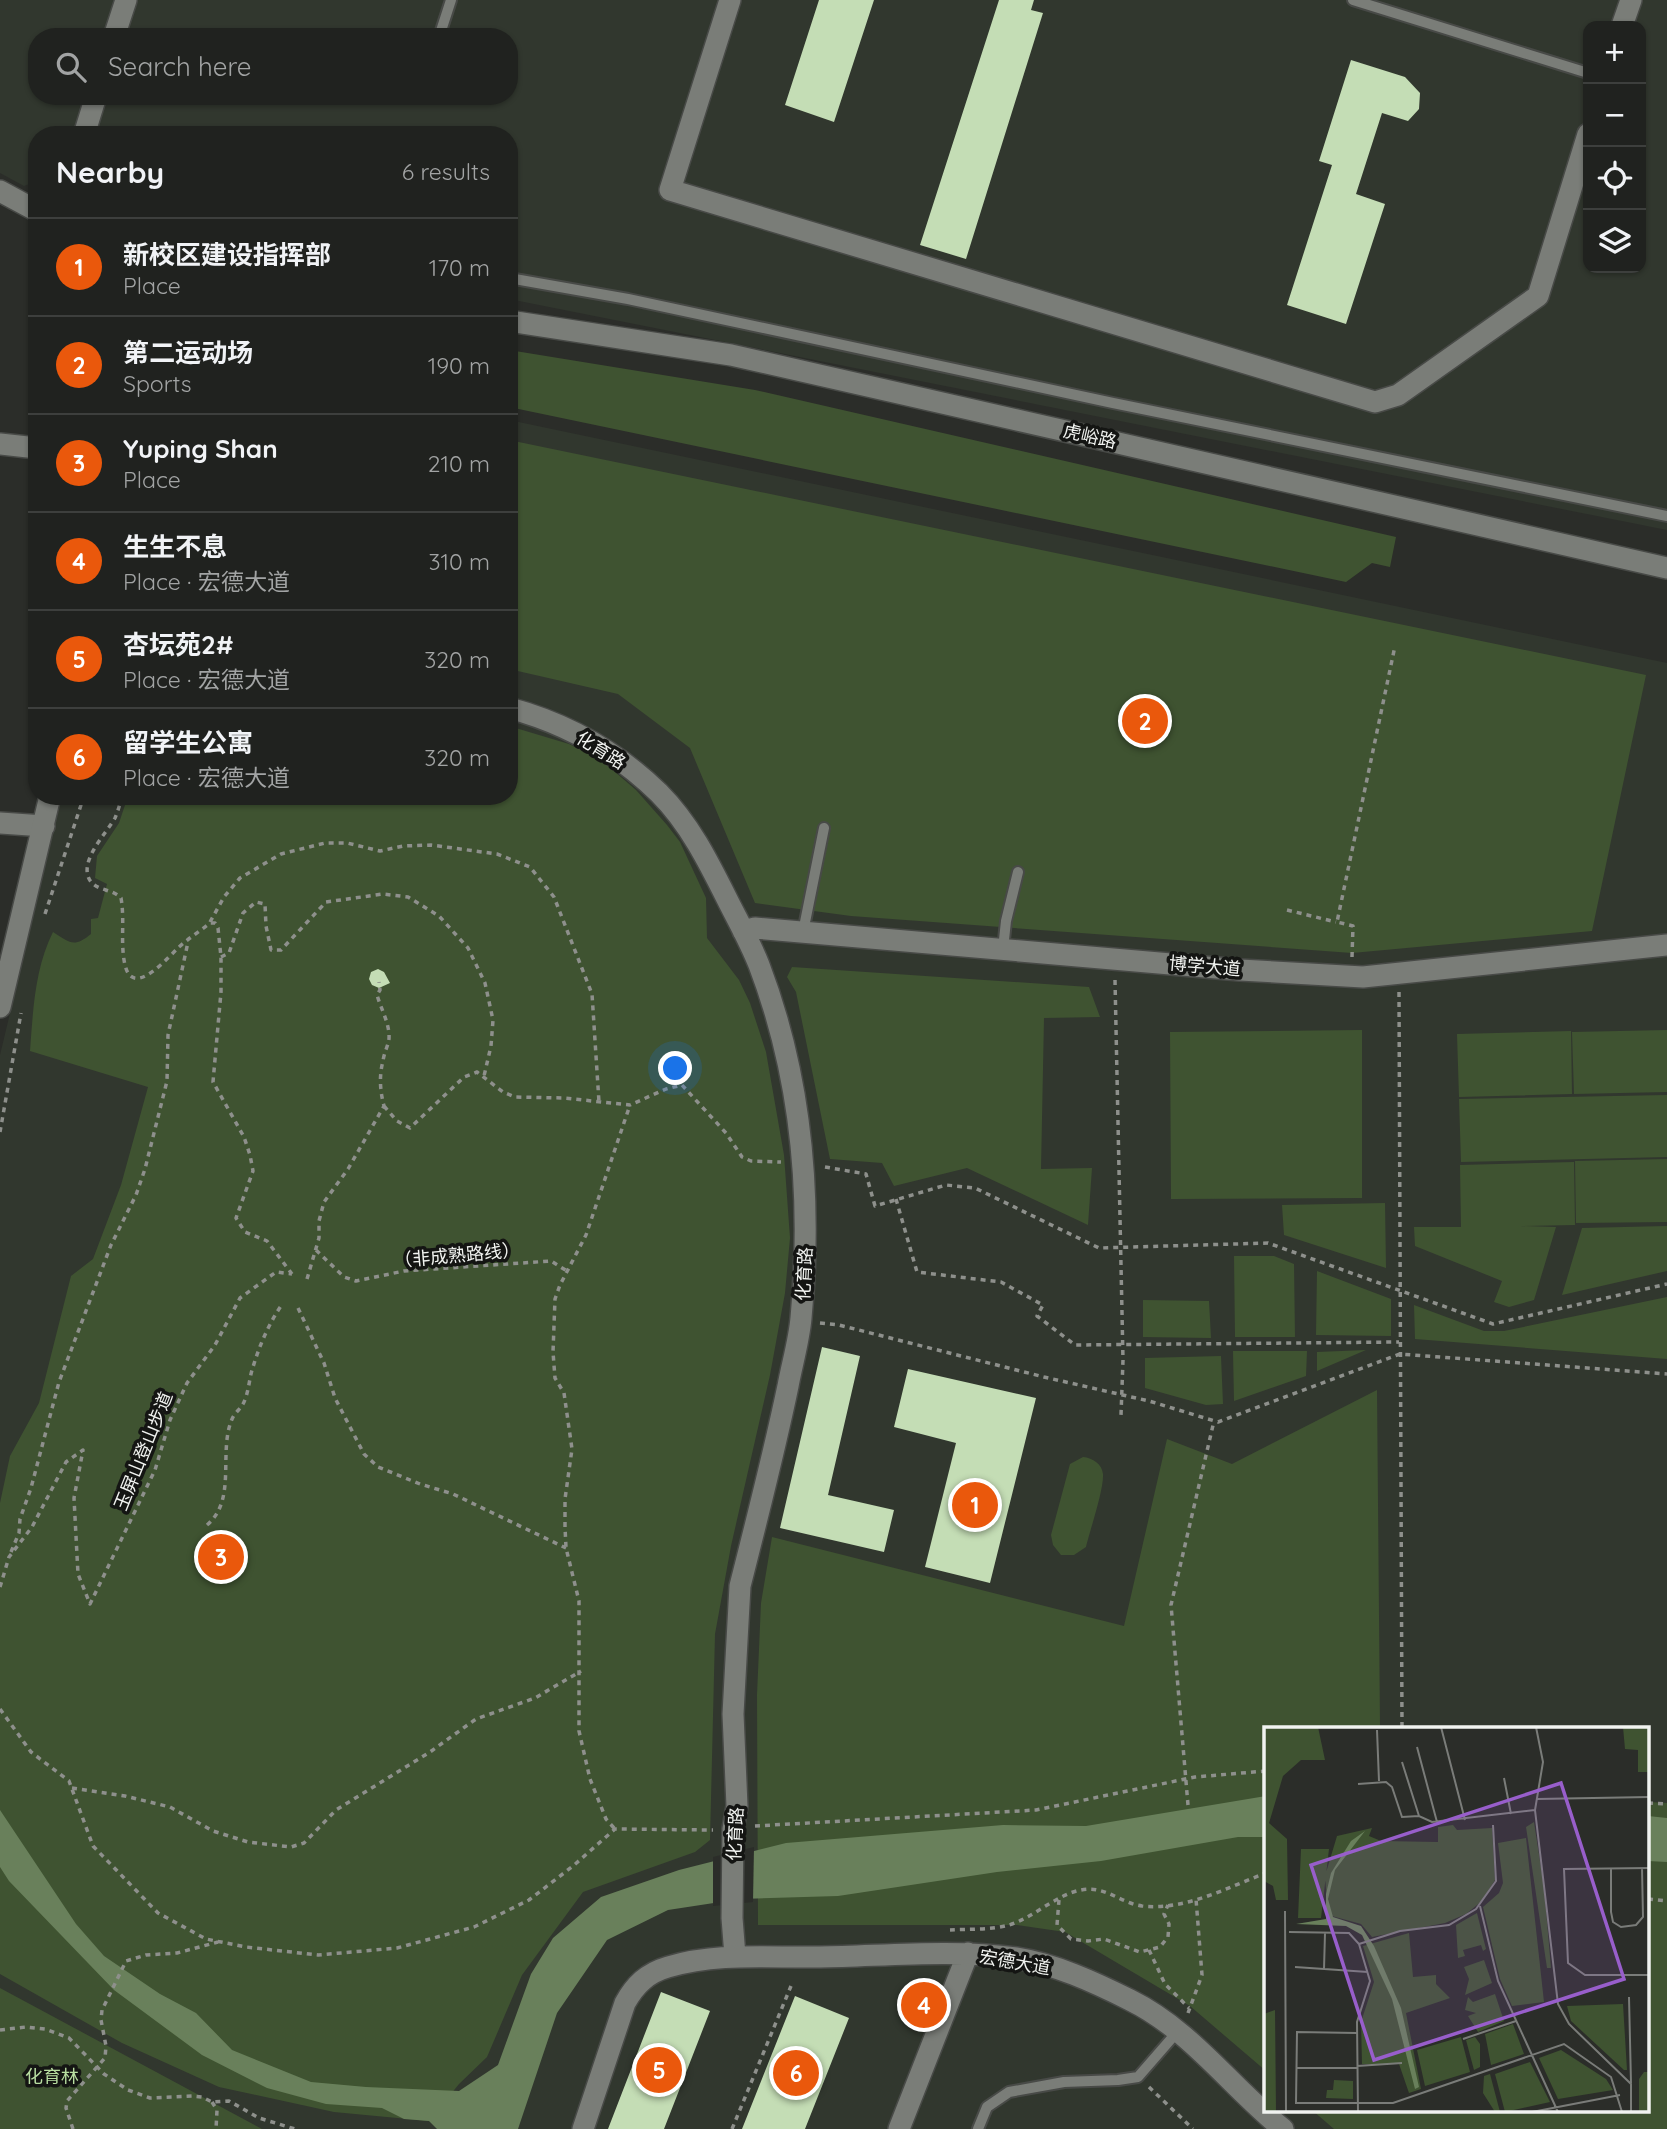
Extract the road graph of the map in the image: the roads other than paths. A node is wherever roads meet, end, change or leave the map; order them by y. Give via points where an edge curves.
1 (125, 0) edge
2 (451, 0) edge
3 (730, 0) edge
4 (1353, 0) edge
5 (1631, 0) edge
6 (1624, 21) edge
7 (117, 28) edge
8 (442, 28) edge
9 (1583, 71) edge
10 (93, 105) edge
11 (87, 126) edge
12 (1584, 147) edge
13 (0, 191) edge
14 (28, 206) edge
15 (518, 280) edge
16 (518, 322) edge
17 (0, 444) edge
18 (28, 446) edge
19 (1667, 516) edge
20 (1667, 568) edge
21 (518, 711) edge
22 (48, 805) edge
23 (0, 823) edge
24 (44, 826) junction
25 (824, 828) dead end
26 (1018, 872) dead end
27 (743, 931) junction
28 (803, 932) junction
29 (1667, 945) edge
30 (1003, 949) junction
31 (0, 1007) edge
32 (968, 1953) junction
33 (735, 1956) junction
34 (1178, 2031) junction
35 (1264, 2111) edge
36 (1265, 2112) edge
37 (583, 2129) edge
38 (899, 2129) edge
39 (978, 2129) edge
40 (1283, 2129) edge

1 - 7 street
2 - 8 lane
3 - 12 street via 670,190 1375,402 1398,395 1538,296
4 - 9 lane
5 - 6 street
10 - 11 street
13 - 14 street
15 - 19 lane
16 - 20 street, 虎峪路 via 731,355
17 - 18 street
21 - 27 street, 化育路 via 589,740 660,794 706,856
22 - 24 street
23 - 24 street
24 - 31 street
25 - 28 lane
26 - 30 lane
27 - 28 street, 博学大道
27 - 33 street, 化育路 via 779,1025 804,1164 807,1216 801,1321 777,1441 740,1586 733,1714 737,1806 728,1830
28 - 30 street, 博学大道
29 - 30 street, 博学大道 via 1363,977
32 - 33 street, 宏德大道
32 - 34 street, 宏德大道 via 1017,1958 1069,1973 1133,2001
32 - 38 street
33 - 37 street, 宏德大道 via 667,1967 635,1986 625,2003
34 - 35 street, 宏德大道
34 - 39 lane via 1138,2077 1064,2082 1009,2092 987,2107
36 - 40 street, 宏德大道

